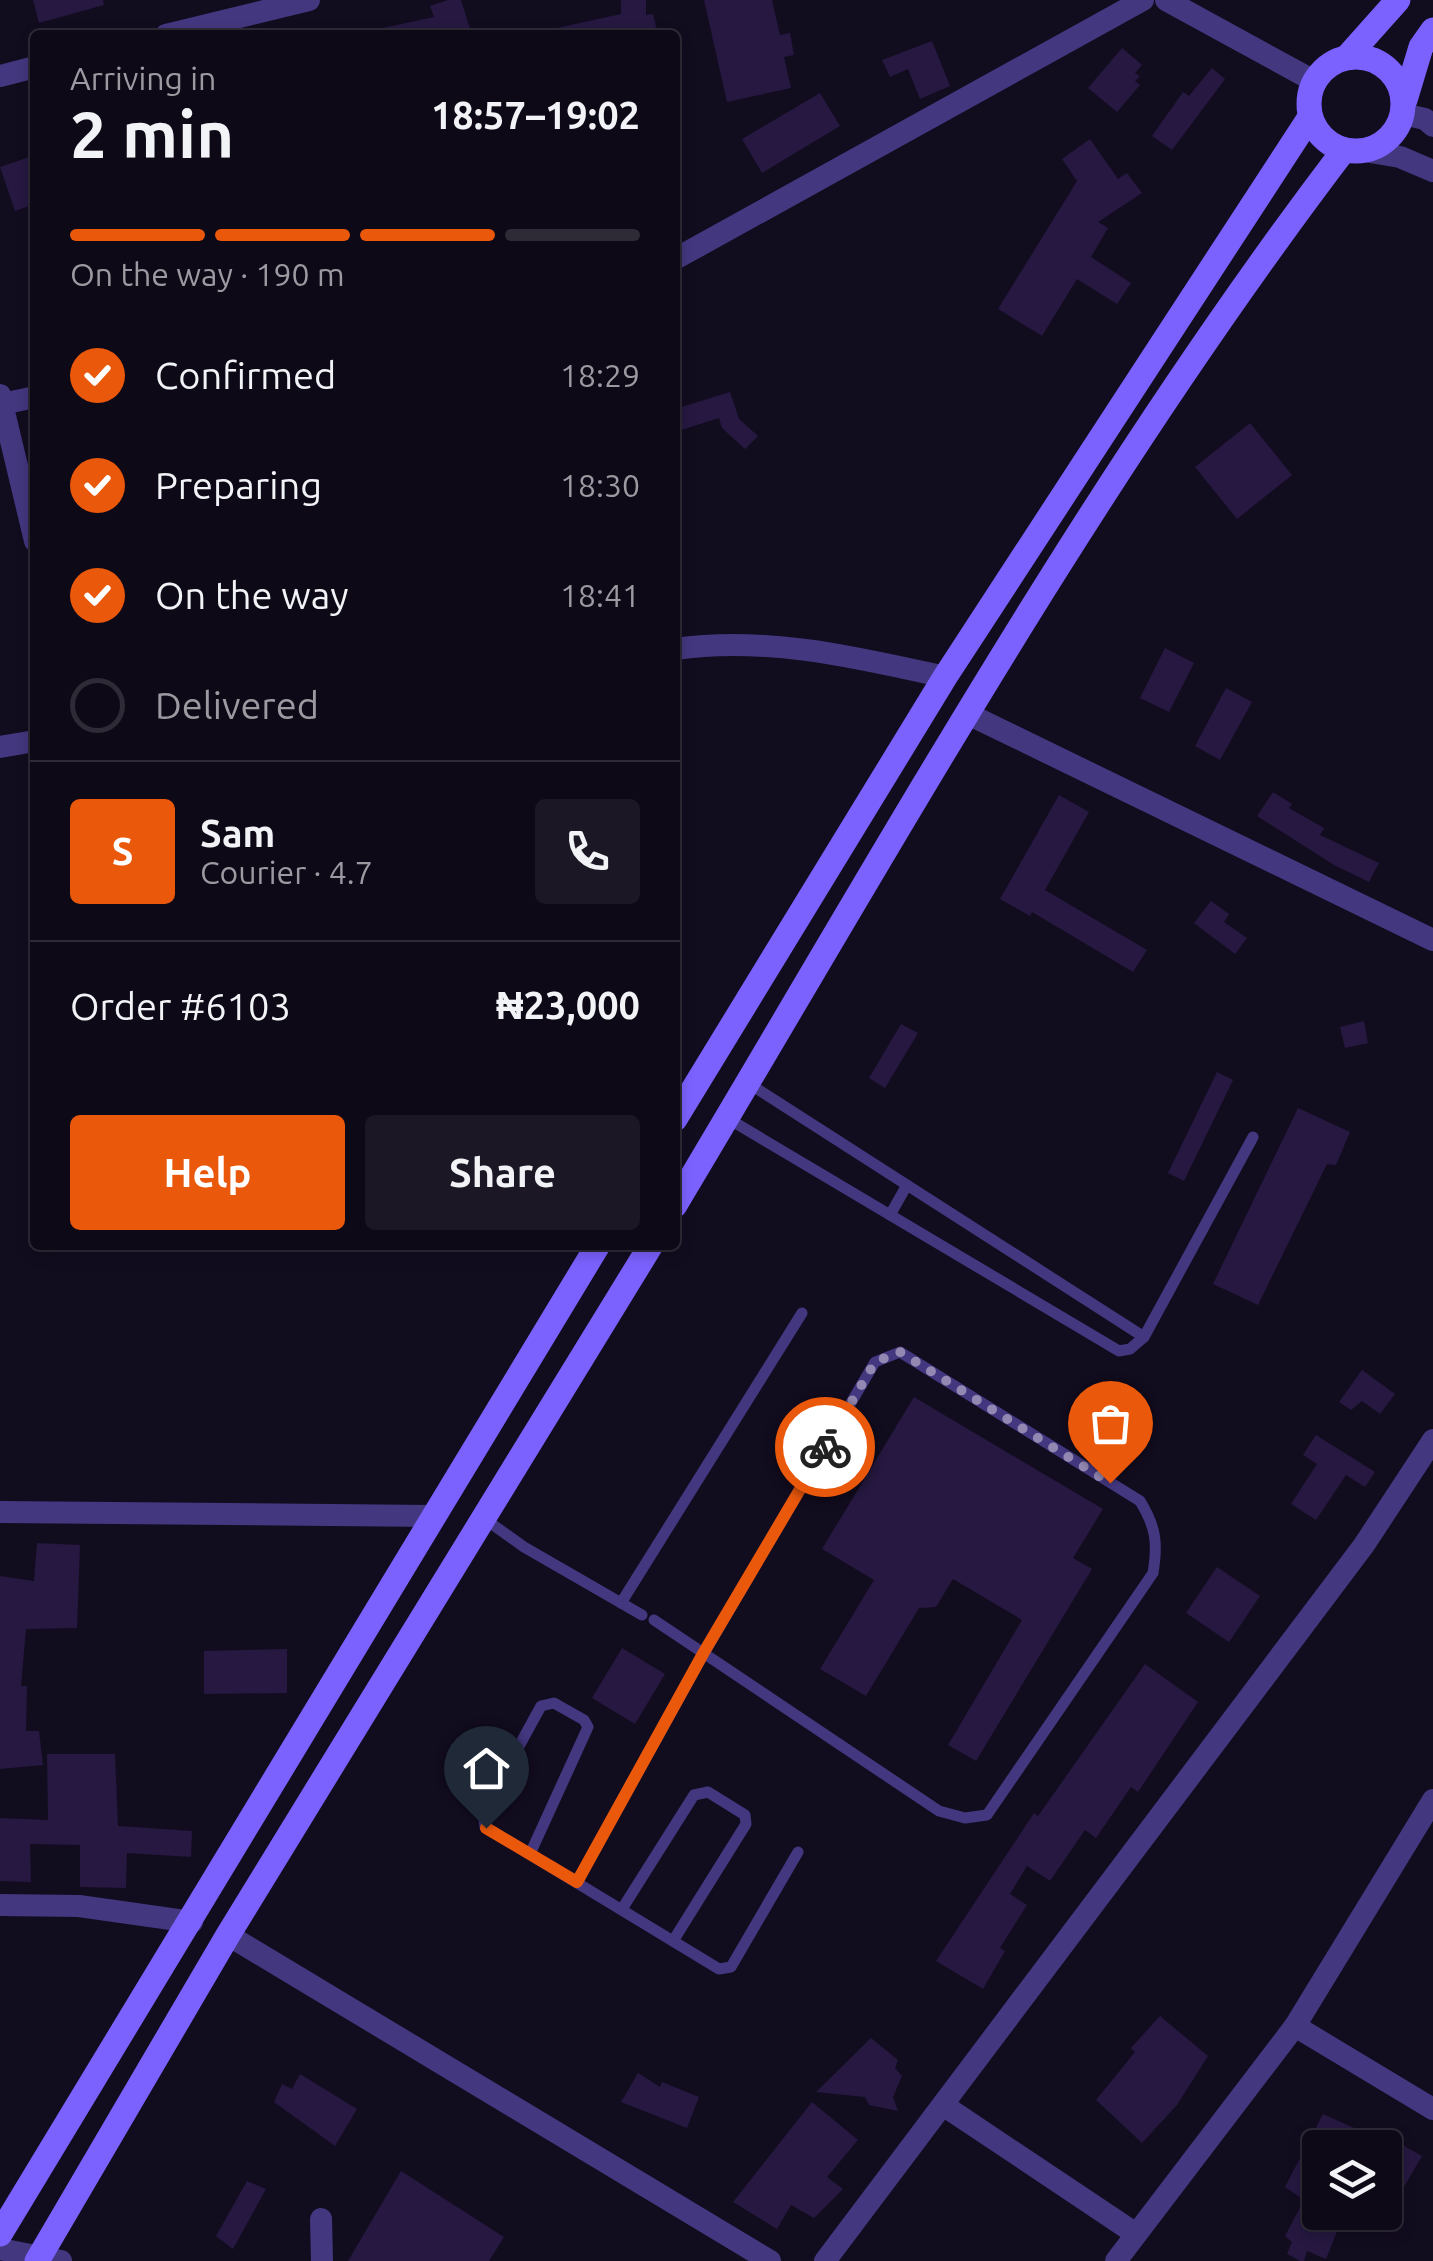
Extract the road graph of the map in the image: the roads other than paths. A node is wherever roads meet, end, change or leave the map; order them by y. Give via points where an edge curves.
1 (309, 0) edge
2 (1142, 0) edge
3 (1166, 0) edge
4 (1398, 0) edge
5 (186, 30) edge
6 (1433, 30) edge
7 (1348, 56) junction
8 (30, 68) edge
9 (0, 76) edge
10 (1314, 81) junction
11 (1404, 110) junction
12 (1310, 117) junction
13 (1433, 126) edge
14 (1354, 150) junction
15 (1433, 171) edge
16 (680, 255) edge
17 (30, 397) edge
18 (1, 400) edge
19 (30, 519) edge
20 (680, 648) edge
21 (945, 677) junction
22 (968, 714) junction
23 (30, 743) edge
24 (0, 747) edge
25 (1433, 940) edge
26 (748, 1083) junction
27 (680, 1111) edge
28 (727, 1118) junction
29 (1253, 1137) dead end
30 (907, 1185) junction
31 (680, 1197) edge
32 (890, 1214) junction
33 (595, 1250) edge
34 (648, 1250) edge
35 (802, 1313) dead end
36 (1144, 1337) junction
37 (1433, 1440) edge
38 (0, 1512) edge
39 (432, 1516) junction
40 (482, 1517) junction
41 (621, 1603) junction
42 (704, 1652) junction
43 (1433, 1800) edge
44 (798, 1852) dead end
45 (530, 1854) junction
46 (577, 1882) junction
47 (0, 1905) edge
48 (622, 1910) junction
49 (192, 1922) junction
50 (228, 1936) junction
51 (673, 1941) junction
52 (1295, 2026) junction
53 (943, 2105) junction
54 (1433, 2109) edge
55 (321, 2219) dead end
56 (0, 2234) edge
57 (1136, 2234) junction
58 (0, 2250) edge
59 (46, 2260) edge
60 (322, 2261) edge
61 (770, 2261) edge
62 (825, 2261) edge
63 (1116, 2261) edge

1 - 5 street
2 - 16 street
3 - 10 street
4 - 7 main road
6 - 11 main road via 1410,75
7 - 10 main road
7 - 11 main road via 1390,69 1402,88
8 - 9 street
10 - 12 main road
11 - 13 street
11 - 14 main road via 1382,144
12 - 14 main road via 1317,132
12 - 21 main road
14 - 15 street
14 - 22 main road via 1284,228
17 - 18 street
18 - 19 street
20 - 21 street via 743,642
21 - 27 main road
22 - 25 street
22 - 26 main road
23 - 24 street
26 - 28 main road
26 - 30 lane
28 - 31 main road
28 - 32 lane
29 - 36 lane
30 - 32 lane
30 - 36 lane
32 - 36 lane via 1119,1351
33 - 39 main road
34 - 40 main road
35 - 41 lane
37 - 53 street via 1364,1545
38 - 39 street
39 - 49 main road
40 - 41 lane
40 - 50 main road
41 - 42 lane
42 - 42 lane via 939,1810 965,1818 987,1815 1153,1573 1154,1524 1140,1501 900,1352 886,1355 875,1362
42 - 46 lane
43 - 52 street
44 - 51 lane via 730,1967 719,1969
45 - 45 lane via 588,1727 554,1703 541,1706 483,1812 486,1828
45 - 46 lane
46 - 48 lane
47 - 49 street via 79,1906
48 - 51 lane
48 - 51 lane via 694,1796 708,1792 745,1815 746,1824
49 - 56 main road
50 - 59 main road
50 - 61 street
52 - 54 street
52 - 57 street
53 - 57 street
53 - 62 street
55 - 60 street
57 - 63 street
58 - 59 street

